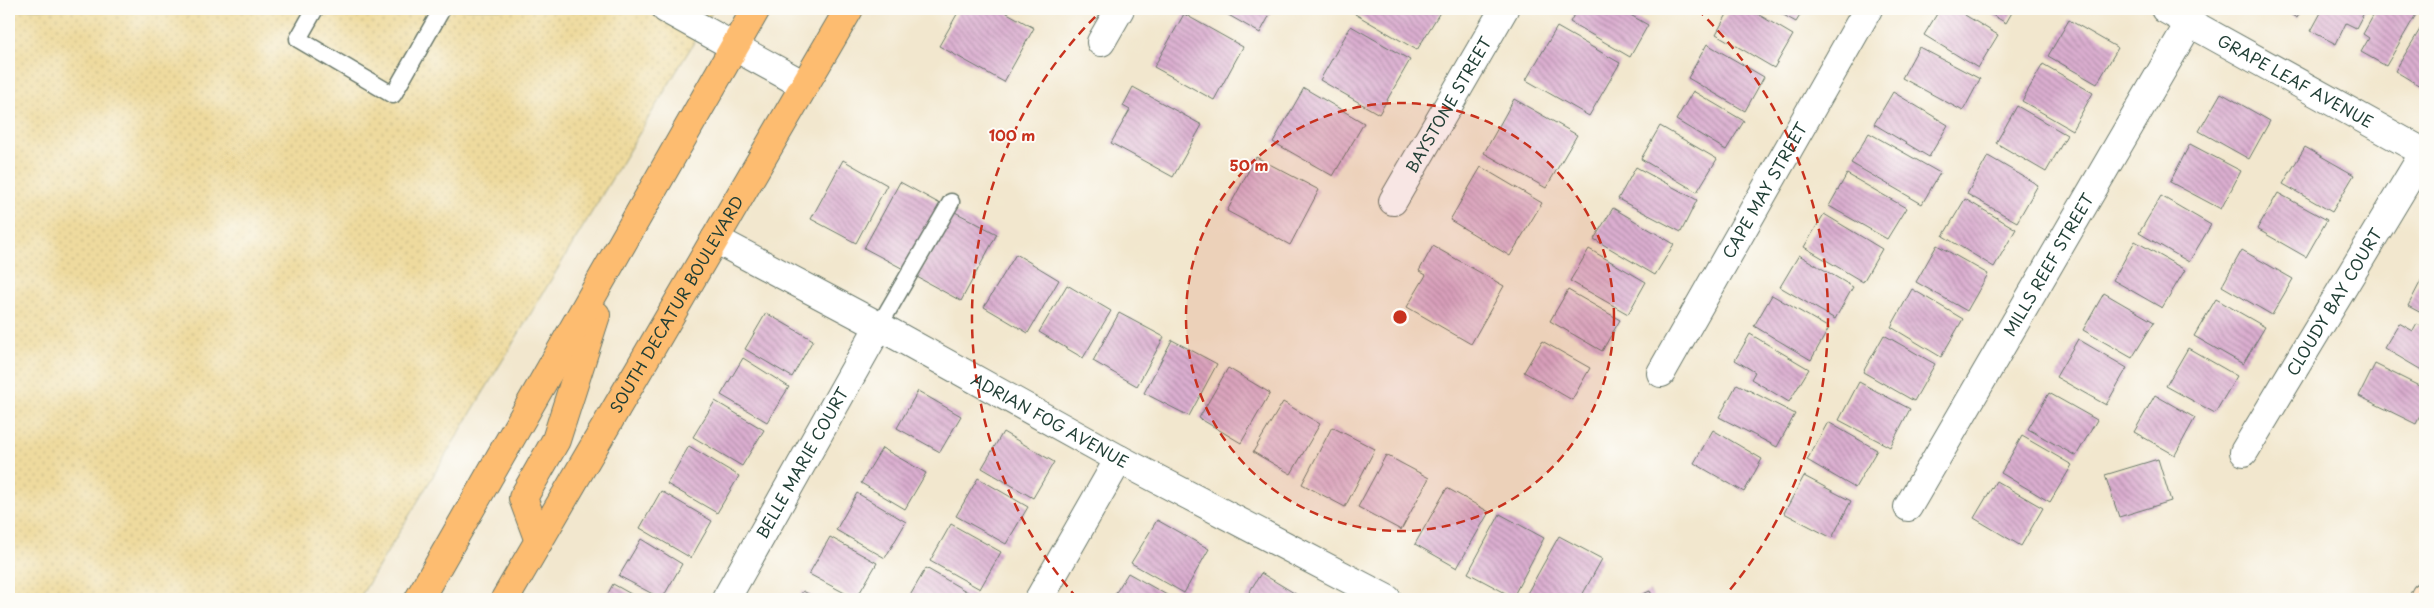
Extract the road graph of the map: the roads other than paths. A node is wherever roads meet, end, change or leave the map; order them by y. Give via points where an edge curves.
1 (315, 9) edge
2 (442, 9) edge
3 (666, 9) edge
4 (756, 9) edge
5 (849, 9) edge
6 (1120, 9) edge
7 (1504, 9) edge
8 (1868, 9) edge
9 (2165, 9) edge
10 (2190, 22) junction
11 (1101, 42) dead end
12 (735, 47) junction
13 (804, 85) junction
14 (2425, 153) edge
15 (1393, 201) dead end
16 (951, 202) dead end
17 (715, 239) junction
18 (612, 264) junction
19 (879, 326) junction
20 (1661, 373) dead end
21 (2244, 452) dead end
22 (1119, 459) junction
23 (1908, 507) dead end
24 (539, 542) junction
25 (1373, 596) edge
26 (419, 599) edge
27 (505, 599) edge
28 (726, 599) edge
29 (1039, 599) edge

1 - 2 lane via 298,39 393,95
3 - 12 street
4 - 12 main road
5 - 13 main road, SOUTH DECATUR BOULEVARD
6 - 11 street
7 - 15 street, BAYSTONE STREET
8 - 20 street, CAPE MAY STREET
9 - 10 street, GRAPE LEAF AVENUE
10 - 14 street, GRAPE LEAF AVENUE
10 - 23 street, MILLS REEF STREET
12 - 13 street
12 - 18 main road
13 - 17 main road, SOUTH DECATUR BOULEVARD
14 - 21 street, CLOUDY BAY COURT
16 - 19 lane
17 - 19 street, ADRIAN FOG AVENUE
17 - 24 main road, SOUTH DECATUR BOULEVARD
18 - 24 main road via 556,440 523,498
18 - 26 main road
19 - 22 street, ADRIAN FOG AVENUE
19 - 28 street, BELLE MARIE COURT
22 - 25 street, ADRIAN FOG AVENUE
22 - 29 street
24 - 27 main road, SOUTH DECATUR BOULEVARD

